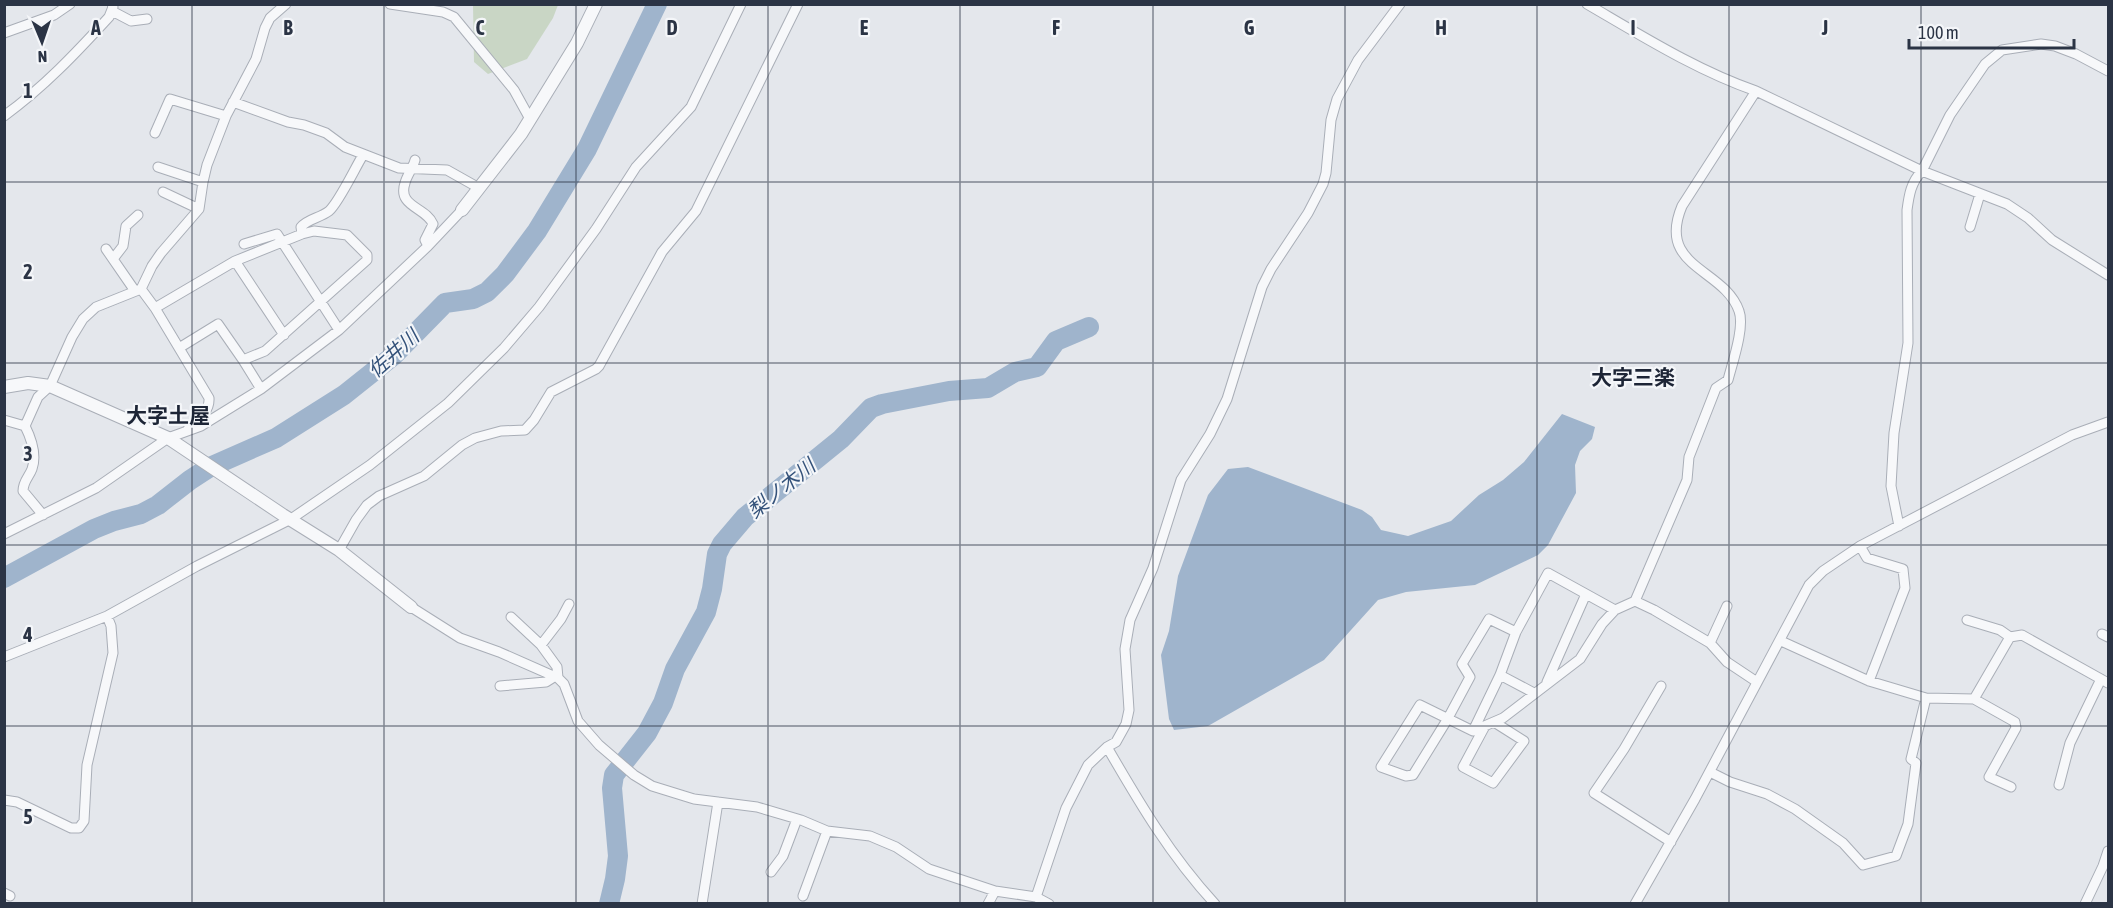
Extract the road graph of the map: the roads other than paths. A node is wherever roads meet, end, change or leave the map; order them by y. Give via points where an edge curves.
1 (70, 4) edge
2 (286, 4) edge
3 (390, 4) edge
4 (596, 4) edge
5 (741, 4) edge
6 (798, 4) edge
7 (1400, 4) edge
8 (1587, 4) edge
9 (112, 8) edge
10 (147, 19) dead end
11 (4, 33) edge
12 (2109, 71) edge
13 (1756, 91) junction
14 (233, 102) junction
15 (4, 116) edge
16 (226, 116) junction
17 (530, 119) junction
18 (155, 133) dead end
19 (363, 155) junction
20 (414, 164) junction
21 (158, 166) dead end
22 (1922, 171) junction
23 (202, 182) junction
24 (479, 188) junction
25 (163, 192) dead end
26 (1980, 194) junction
27 (199, 209) junction
28 (462, 210) joint
29 (138, 215) dead end
30 (1970, 227) dead end
31 (302, 234) junction
32 (281, 242) junction
33 (244, 244) dead end
34 (428, 246) junction
35 (106, 249) dead end
36 (113, 259) junction
37 (235, 261) junction
38 (2108, 274) edge
39 (138, 290) junction
40 (320, 303) junction
41 (155, 308) junction
42 (339, 330) junction
43 (284, 335) junction
44 (179, 348) junction
45 (243, 360) junction
46 (50, 386) junction
47 (4, 387) edge
48 (261, 389) junction
49 (4, 420) edge
50 (2109, 422) edge
51 (25, 426) junction
52 (185, 432) junction
53 (173, 440) junction
54 (43, 515) junction
55 (287, 517) junction
56 (1899, 526) junction
57 (4, 534) edge
58 (1860, 546) junction
59 (339, 549) junction
60 (1586, 594) junction
61 (1635, 601) junction
62 (569, 604) dead end
63 (1727, 606) dead end
64 (411, 607) joint
65 (1616, 610) junction
66 (107, 616) junction
67 (511, 616) dead end
68 (1967, 620) dead end
69 (1516, 632) junction
70 (2010, 638) junction
71 (1781, 640) junction
72 (1710, 643) junction
73 (541, 645) junction
74 (4, 657) edge
75 (1500, 675) junction
76 (556, 678) junction
77 (1869, 681) junction
78 (2105, 681) edge
79 (1758, 682) junction
80 (1546, 683) junction
81 (500, 686) dead end
82 (1661, 686) dead end
83 (1534, 693) junction
84 (1926, 698) junction
85 (1974, 699) junction
86 (1447, 720) junction
87 (1490, 724) junction
88 (1473, 731) junction
89 (1107, 747) junction
90 (1710, 772) junction
91 (2059, 785) dead end
92 (2011, 787) dead end
93 (4, 800) edge
94 (718, 802) junction
95 (797, 819) junction
96 (827, 831) junction
97 (1671, 842) junction
98 (2109, 851) edge
99 (771, 872) dead end
100 (995, 891) junction
101 (802, 896) dead end
102 (1036, 897) junction
103 (702, 903) edge
104 (988, 903) edge
105 (1050, 903) edge
106 (1215, 903) edge
107 (1635, 903) edge
108 (2085, 903) edge

1 - 11 street via 54,15
2 - 14 street via 270,18 256,59
3 - 17 street via 454,17 514,90
4 - 17 street
5 - 55 street via 691,107 636,167 571,265 504,348 470,384 399,443
6 - 59 street via 696,212 662,252 599,366 551,392 525,430 475,438 424,476 373,501
7 - 89 street via 1358,60 1336,99 1323,184 1267,277 1227,399 1181,480 1153,568 1130,620 1125,649 1129,710 1126,724 1116,742
8 - 13 street via 1690,63
9 - 10 street via 131,21
9 - 15 street via 109,17 66,64
12 - 22 street via 2064,48 2045,44 1995,53 1950,115
13 - 22 street
13 - 61 street via 1682,206 1677,222 1678,239 1686,258 1728,292 1739,311 1740,322 1728,380 1716,387 1689,457 1687,480
14 - 16 street
14 - 19 street via 326,133
16 - 18 street via 170,99
16 - 23 street
17 - 24 street
19 - 20 street via 399,168
19 - 31 street via 331,210 303,224
20 - 24 street via 447,170
20 - 34 street via 405,181 404,198 431,219 433,224 425,240
21 - 23 street
22 - 26 street
22 - 56 street via 1915,178 1907,210 1908,343 1894,433 1891,486
23 - 27 street
24 - 28 street
25 - 27 street
26 - 30 street
26 - 38 street via 2007,204 2052,240
27 - 39 street via 161,253
28 - 34 street
29 - 36 street via 126,226 123,246
31 - 32 street
31 - 40 street via 314,231 347,235 367,255 367,260
32 - 33 street via 277,234
32 - 37 street
32 - 40 street
34 - 42 street
35 - 36 street
36 - 39 street
37 - 41 street
37 - 43 street
39 - 41 street
39 - 46 street via 96,307 83,319
40 - 42 street
40 - 43 street
41 - 44 street
42 - 48 street
43 - 45 street via 265,351
44 - 45 street via 218,324
44 - 52 street via 210,405
45 - 48 street
46 - 47 street via 28,383
46 - 51 street via 38,397
46 - 53 street
48 - 52 street
49 - 51 street
50 - 56 street via 2072,435
51 - 54 street via 32,440 33,462 23,491
52 - 53 street
53 - 54 street via 96,488
53 - 55 street
54 - 57 street
55 - 59 street
55 - 66 street
56 - 58 street
58 - 71 street via 1822,571 1809,585
58 - 77 street via 1867,558 1903,569 1905,588
59 - 64 street
60 - 65 street
60 - 69 street via 1548,573
60 - 80 street
61 - 65 street
61 - 72 street
62 - 73 street
63 - 72 street
64 - 76 street via 460,638
65 - 80 street via 1580,659
66 - 74 street
66 - 93 street via 113,653 87,765 84,821 79,828 71,828 17,802
67 - 73 street
68 - 70 street via 2000,630
69 - 75 street
69 - 86 street via 1489,619 1462,664 1470,677
70 - 78 street via 2022,635
70 - 85 street
71 - 77 street
71 - 79 street
72 - 79 street via 1727,662
73 - 76 street via 557,667
75 - 83 street
75 - 88 street
76 - 81 street
76 - 94 street via 564,684 578,721 634,775 652,786
77 - 84 street
78 - 91 street via 2070,743
79 - 90 street
80 - 83 street
82 - 97 street via 1594,793
83 - 87 street
84 - 85 street
84 - 90 street via 1911,759 1917,763 1908,824 1896,856 1863,865 1843,843 1795,809
85 - 92 street via 2015,722 2016,728 1989,777
86 - 86 street via 1413,775 1381,767 1420,705
86 - 88 street
87 - 87 street via 1463,767 1494,783 1524,741
87 - 88 street
89 - 102 street via 1088,765 1066,808
89 - 106 street via 1154,827
90 - 97 street
94 - 95 street via 757,807
94 - 103 street
95 - 96 street
95 - 99 street via 783,856
96 - 100 street via 870,836 930,869
96 - 101 street
97 - 107 street
98 - 108 street
100 - 102 street
100 - 104 street
102 - 105 street

